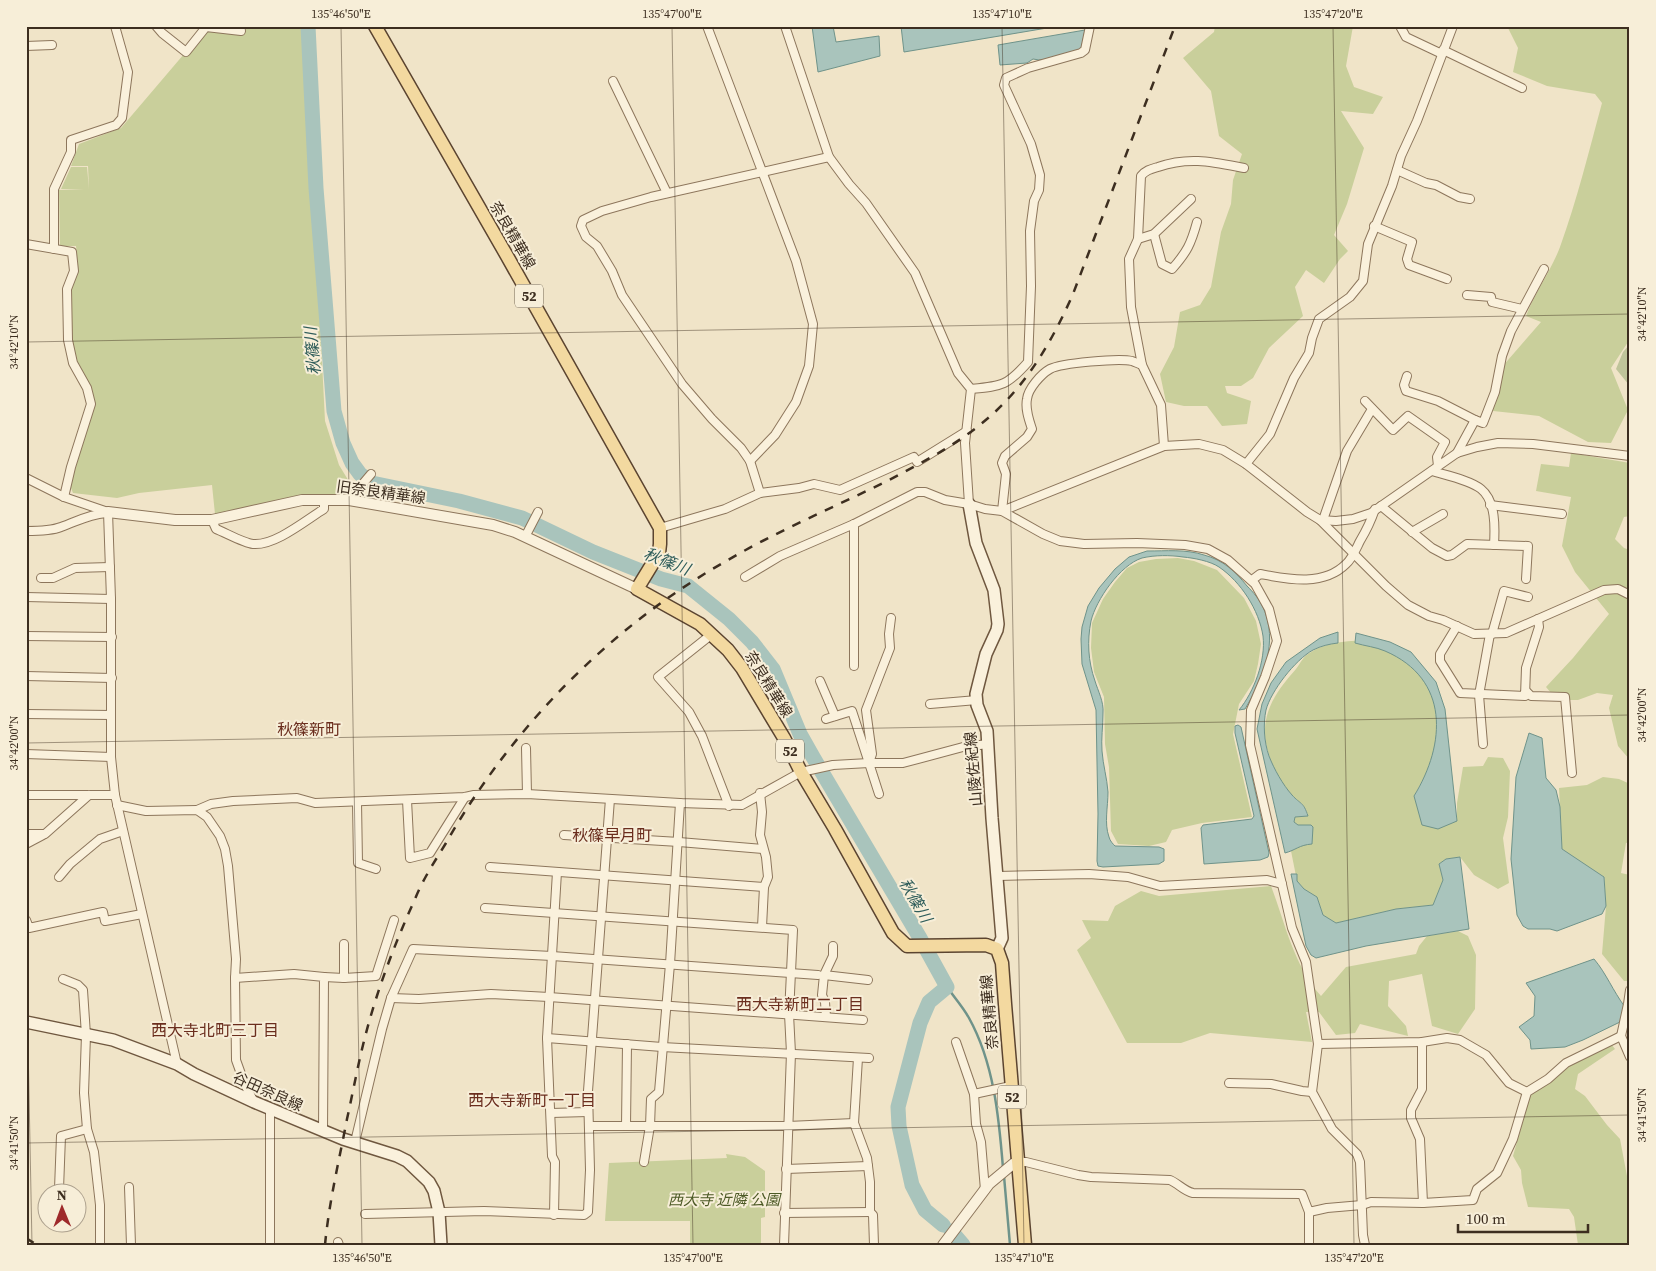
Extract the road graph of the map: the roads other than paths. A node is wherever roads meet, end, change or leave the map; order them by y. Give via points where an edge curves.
1 (115, 26) edge
2 (156, 26) edge
3 (375, 26) edge
4 (707, 26) edge
5 (785, 26) edge
6 (1090, 26) edge
7 (1400, 26) edge
8 (1453, 26) edge
9 (242, 31) dead end
10 (52, 45) dead end
11 (26, 46) edge
12 (1442, 52) junction
13 (613, 81) dead end
14 (1522, 88) dead end
15 (829, 157) junction
16 (1244, 168) dead end
17 (1397, 170) junction
18 (762, 172) junction
19 (667, 193) junction
20 (1191, 198) dead end
21 (1470, 199) dead end
22 (1197, 222) dead end
23 (1374, 226) junction
24 (1154, 234) junction
25 (1138, 238) junction
26 (26, 244) edge
27 (54, 249) junction
28 (1544, 268) dead end
29 (1447, 279) dead end
30 (1467, 295) dead end
31 (1522, 309) junction
32 (1142, 365) junction
33 (1407, 376) dead end
34 (971, 389) junction
35 (1365, 401) dead end
36 (1372, 409) junction
37 (1475, 420) junction
38 (966, 431) junction
39 (1164, 446) junction
40 (1457, 453) junction
41 (1630, 456) edge
42 (750, 461) junction
43 (1246, 464) junction
44 (1435, 468) junction
45 (371, 474) dead end
46 (26, 478) edge
47 (760, 492) junction
48 (64, 497) junction
49 (324, 500) junction
50 (349, 500) junction
51 (969, 504) junction
52 (1490, 505) junction
53 (1378, 508) junction
54 (1002, 511) junction
55 (108, 512) junction
56 (538, 512) dead end
57 (1443, 514) dead end
58 (1562, 514) dead end
59 (212, 520) junction
60 (1322, 520) junction
61 (854, 524) junction
62 (660, 528) junction
63 (26, 531) edge
64 (1412, 532) junction
65 (526, 537) junction
66 (1494, 545) junction
67 (1353, 553) junction
68 (110, 567) junction
69 (745, 577) dead end
70 (41, 578) dead end
71 (1526, 579) dead end
72 (1252, 580) junction
73 (639, 586) junction
74 (1630, 595) edge
75 (26, 597) edge
76 (1528, 597) dead end
77 (111, 599) junction
78 (891, 618) dead end
79 (1538, 618) junction
80 (1457, 626) junction
81 (712, 634) junction
82 (1491, 634) junction
83 (26, 636) edge
84 (112, 637) junction
85 (854, 666) dead end
86 (26, 676) edge
87 (112, 678) junction
88 (820, 681) dead end
89 (1526, 691) junction
90 (1479, 694) junction
91 (977, 700) junction
92 (930, 704) dead end
93 (26, 714) edge
94 (111, 715) junction
95 (835, 716) junction
96 (826, 719) dead end
97 (988, 744) junction
98 (1483, 744) dead end
99 (526, 748) dead end
100 (26, 754) edge
101 (111, 757) junction
102 (869, 763) junction
103 (804, 771) junction
104 (1572, 773) dead end
105 (760, 793) junction
106 (527, 794) junction
107 (879, 794) dead end
108 (26, 795) edge
109 (89, 795) junction
110 (115, 795) junction
111 (464, 797) junction
112 (610, 799) junction
113 (407, 800) junction
114 (357, 802) junction
115 (680, 804) junction
116 (116, 805) junction
117 (729, 806) junction
118 (197, 810) junction
119 (123, 831) junction
120 (26, 834) edge
121 (45, 834) junction
122 (564, 835) dead end
123 (608, 838) junction
124 (678, 842) junction
125 (26, 844) edge
126 (763, 849) junction
127 (490, 868) dead end
128 (376, 869) dead end
129 (557, 872) junction
130 (604, 875) junction
131 (998, 876) junction
132 (59, 877) dead end
133 (675, 881) junction
134 (1282, 884) junction
135 (764, 887) junction
136 (485, 908) dead end
137 (555, 912) junction
138 (142, 914) junction
139 (601, 916) junction
140 (26, 920) edge
141 (394, 920) dead end
142 (672, 920) junction
143 (762, 927) junction
144 (344, 944) dead end
145 (833, 946) dead end
146 (998, 949) junction
147 (552, 956) junction
148 (599, 959) junction
149 (670, 964) junction
150 (790, 973) junction
151 (821, 975) junction
152 (324, 977) junction
153 (235, 978) junction
154 (344, 978) junction
155 (63, 979) dead end
156 (868, 980) dead end
157 (1630, 990) edge
158 (549, 997) junction
159 (392, 998) junction
160 (595, 1000) junction
161 (666, 1005) junction
162 (789, 1014) junction
163 (826, 1018) junction
164 (864, 1020) dead end
165 (26, 1022) edge
166 (86, 1035) junction
167 (1621, 1036) junction
168 (547, 1038) junction
169 (592, 1042) junction
170 (956, 1042) dead end
171 (1422, 1042) junction
172 (628, 1044) junction
173 (1318, 1044) junction
174 (662, 1047) junction
175 (791, 1053) junction
176 (1630, 1057) edge
177 (858, 1058) junction
178 (869, 1058) dead end
179 (178, 1064) junction
180 (1228, 1083) dead end
181 (1006, 1087) junction
182 (1312, 1092) junction
183 (1527, 1092) junction
184 (974, 1094) junction
185 (254, 1102) junction
186 (270, 1108) junction
187 (588, 1112) junction
188 (551, 1113) junction
189 (854, 1124) junction
190 (589, 1126) junction
191 (626, 1126) junction
192 (650, 1126) junction
193 (788, 1126) junction
194 (87, 1129) junction
195 (323, 1131) junction
196 (355, 1142) junction
197 (644, 1162) dead end
198 (1016, 1163) junction
199 (868, 1166) junction
200 (786, 1169) junction
201 (59, 1184) edge
202 (129, 1187) dead end
203 (987, 1187) junction
204 (1423, 1203) junction
205 (1362, 1205) junction
206 (439, 1212) junction
207 (784, 1212) junction
208 (870, 1212) junction
209 (1308, 1212) junction
210 (364, 1214) dead end
211 (554, 1215) junction
212 (945, 1243) edge
213 (100, 1245) edge
214 (131, 1245) edge
215 (270, 1245) edge
216 (441, 1245) edge
217 (784, 1245) edge
218 (874, 1245) edge
219 (1025, 1245) edge
220 (1309, 1245) edge
221 (1366, 1245) edge

1 - 27 street via 128,72 122,118 116,125 70,140 72,152 54,189
2 - 9 street via 186,52 206,27
3 - 62 main road, 奈良精華線 / 52
4 - 18 street
5 - 15 street
6 - 34 street via 1085,50 1081,53 1028,68 1006,78 1004,86 1031,144 1040,175 1030,231 1028,362 1008,382
7 - 12 street via 1406,36
8 - 12 street
10 - 11 street
12 - 14 street
12 - 17 street
13 - 19 street
15 - 18 street
15 - 34 street via 916,273 958,373
16 - 25 street via 1202,160 1174,161 1146,171 1141,176
17 - 21 street
17 - 23 street
18 - 19 street
18 - 42 street via 796,261 813,324 809,366 796,402 775,435
19 - 42 street via 602,211 583,220 581,226 586,237 597,246 622,295 682,384
20 - 24 street
22 - 24 street via 1186,253 1172,269 1162,264
23 - 29 street via 1412,242 1407,259 1409,265
23 - 43 street via 1363,281 1350,297 1319,319 1309,353 1294,378 1270,434
24 - 25 street
25 - 32 street via 1129,259 1130,297
26 - 27 street
27 - 48 street via 72,252 74,271 67,289 68,340 73,363 87,388 91,404
28 - 31 street
30 - 31 street via 1491,297 1492,302
31 - 37 street via 1502,356 1495,392 1483,423
32 - 39 street via 1161,405
32 - 54 street via 1131,360 1086,362 1051,368 1042,376 1028,392 1026,401 1032,429 1002,463 1006,474
33 - 37 street via 1406,391 1444,404
34 - 38 street
35 - 36 street
36 - 44 street via 1393,430 1408,416 1445,442
36 - 60 street via 1347,451
37 - 40 street
38 - 47 street via 917,462 914,457 840,490 814,484
38 - 51 street
39 - 43 street via 1199,444 1223,450
39 - 54 street
40 - 41 street via 1498,443
40 - 44 street
42 - 47 street
43 - 60 street
44 - 52 street via 1481,489
44 - 53 street
45 - 50 street
46 - 48 street, 旧奈良精華線 / 52
47 - 62 street via 725,509
48 - 55 street, 旧奈良精華線 / 52
49 - 50 street, 旧奈良精華線 / 52
49 - 59 street, 旧奈良精華線 / 52 via 302,500
49 - 59 street via 324,509 280,537 266,542 252,544 216,529
50 - 65 street, 旧奈良精華線 / 52 via 493,525
51 - 54 street
51 - 61 street via 917,492
51 - 91 main road, 山陵佐紀線 via 976,543 994,590 998,624 986,654
52 - 58 street
52 - 66 street via 1495,524
53 - 60 street via 1353,519
53 - 64 street
53 - 67 street
54 - 72 street via 1060,541 1186,545 1208,549 1228,560
55 - 59 street, 旧奈良精華線 / 52
55 - 63 street via 89,515 60,528
55 - 68 street
56 - 65 street
57 - 64 street
60 - 67 street
61 - 69 street via 780,556
61 - 85 street
62 - 73 main road via 658,553
64 - 66 street via 1447,556 1467,544
65 - 73 street, 旧奈良精華線 / 52
66 - 71 street via 1528,546
67 - 72 street via 1346,564 1327,576 1307,580 1260,574
67 - 80 street via 1408,605
68 - 70 street via 75,568 53,578
68 - 77 street
72 - 134 street via 1269,609 1276,641 1251,710 1250,745
73 - 81 main road, 奈良精華線 / 52
74 - 79 street via 1618,589 1604,590
75 - 77 street
76 - 82 street via 1504,591
77 - 84 street
78 - 102 street via 890,648 866,710 872,754
79 - 82 street via 1506,633
79 - 89 street via 1539,627 1526,668
80 - 82 street via 1474,634
80 - 90 street via 1440,654 1440,661 1460,693
81 - 103 main road, 奈良精華線 / 52 via 742,668
81 - 117 street via 658,677 689,712 702,736
82 - 90 street
83 - 84 street
84 - 87 street
86 - 87 street
87 - 94 street
88 - 95 street
89 - 90 street via 1525,696
89 - 104 street via 1531,696 1565,697
90 - 98 street
91 - 92 street
91 - 97 main road, 山陵佐紀線
93 - 94 street
94 - 101 street
95 - 96 street
95 - 102 street via 852,711
97 - 102 street via 903,763
97 - 131 main road, 山陵佐紀線
99 - 106 street
100 - 101 street
101 - 110 street
102 - 103 street
102 - 107 street
103 - 105 street
103 - 146 main road, 奈良精華線 / 52 via 893,933 907,946 986,945
105 - 117 street via 742,805
105 - 126 street
106 - 111 street
106 - 112 street
108 - 109 street
109 - 110 street
109 - 121 street
110 - 116 street
111 - 113 street
111 - 113 street via 430,853 410,858
112 - 115 street
112 - 123 street
113 - 114 street
114 - 118 street via 315,803 297,798 233,801
114 - 128 street via 358,863
115 - 117 street
115 - 124 street
116 - 118 street via 146,812
116 - 119 street
118 - 153 street via 214,826 225,849
119 - 132 street via 100,839
119 - 138 street
120 - 121 street
121 - 125 street
122 - 123 street
123 - 124 street
123 - 130 street
124 - 126 street
124 - 133 street
126 - 135 street via 768,877
127 - 129 street
129 - 130 street
129 - 137 street
130 - 133 street
130 - 139 street
131 - 134 street via 1089,874 1128,877 1160,886 1267,880
131 - 146 main road, 山陵佐紀線 via 1002,938
133 - 135 street
133 - 142 street
134 - 173 street via 1292,928 1306,962
135 - 143 street
136 - 137 street
137 - 139 street
137 - 147 street
138 - 140 street via 105,921 103,912 29,928
138 - 179 street
139 - 142 street
139 - 148 street
141 - 154 street via 376,976
142 - 143 street
142 - 149 street
143 - 150 street via 793,930
144 - 154 street
145 - 151 street via 833,956
146 - 181 main road, 奈良精華線 / 52 via 1002,971
147 - 148 street
147 - 158 street
147 - 159 street via 413,949
148 - 149 street
148 - 160 street
149 - 150 street
149 - 161 street
150 - 151 street
150 - 162 street
151 - 156 street
151 - 163 street
152 - 153 street via 294,974
152 - 154 street
152 - 195 street
153 - 185 street via 236,1060
155 - 166 street via 83,990
157 - 167 street
158 - 159 street via 491,994
158 - 160 street
158 - 168 street
159 - 196 street
160 - 161 street
160 - 169 street
161 - 162 street
161 - 174 street
162 - 163 street
162 - 175 street
163 - 164 street
165 - 166 main road, 谷田奈良線
166 - 179 main road, 谷田奈良線 via 112,1040
166 - 194 street via 84,1093
167 - 176 street
167 - 183 street via 1566,1064
168 - 169 street
168 - 188 street
169 - 172 street
169 - 187 street
170 - 184 street
171 - 173 street
171 - 183 street via 1447,1038 1460,1040 1486,1055 1509,1083
171 - 204 street via 1422,1089 1411,1110 1411,1118 1420,1139
172 - 174 street
172 - 191 street
173 - 182 street
174 - 175 street
174 - 192 street via 659,1092 651,1099
175 - 177 street
175 - 193 street
177 - 178 street
177 - 189 street
179 - 185 main road, 谷田奈良線
180 - 182 street via 1271,1084
181 - 184 street
181 - 198 main road, 奈良精華線 / 52
182 - 205 street via 1332,1129 1357,1154
183 - 204 street via 1513,1139 1497,1173 1477,1189 1473,1200
184 - 203 street
185 - 186 main road, 谷田奈良線
186 - 195 main road, 谷田奈良線
186 - 215 street
187 - 188 street
187 - 190 street
188 - 211 street via 552,1156 555,1162
189 - 193 street
189 - 199 street
190 - 191 street
190 - 211 street via 588,1212 584,1215
191 - 192 street
192 - 193 street
192 - 197 street
193 - 200 street
194 - 201 street via 61,1136
194 - 213 street via 94,1152 100,1205
195 - 196 main road, 谷田奈良線
196 - 206 main road, 谷田奈良線 via 407,1161 429,1182
198 - 203 street
198 - 209 street via 1026,1162 1085,1176 1170,1180 1193,1193 1302,1194
198 - 219 main road, 奈良精華線 / 52
199 - 200 street
199 - 208 street
200 - 207 street
202 - 214 street
203 - 212 street
204 - 205 street via 1380,1201
205 - 209 street
205 - 221 street
206 - 210 street
206 - 211 street
206 - 216 main road, 谷田奈良線
207 - 208 street
207 - 217 street
208 - 218 street via 873,1214
209 - 220 street

